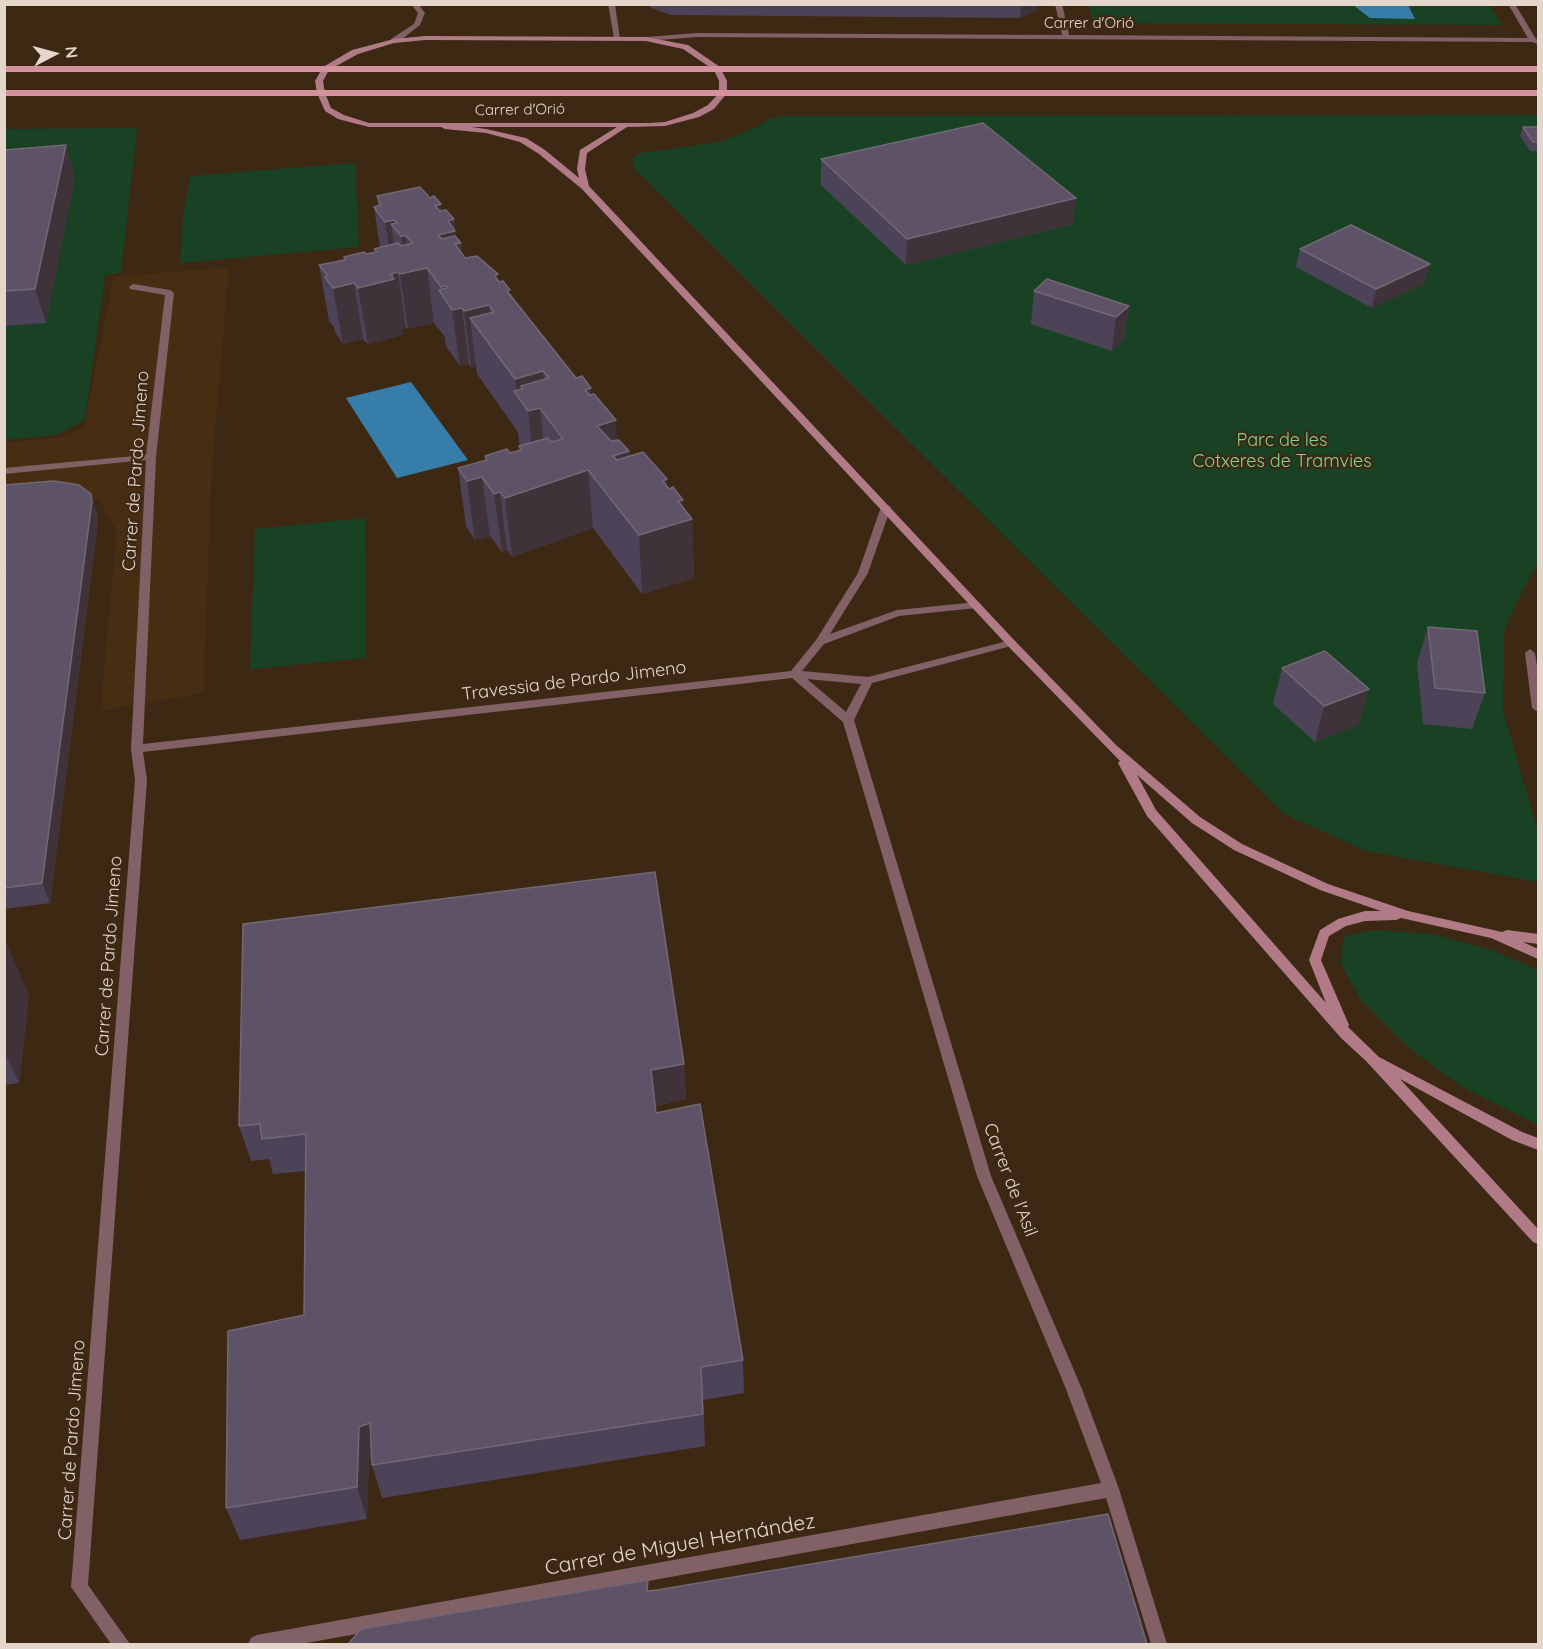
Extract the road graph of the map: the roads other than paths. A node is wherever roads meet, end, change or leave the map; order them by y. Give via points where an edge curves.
1 (414, 4) edge
2 (611, 4) edge
3 (1058, 4) edge
4 (1511, 4) edge
5 (618, 38) junction
6 (1065, 38) junction
7 (646, 39) junction
8 (394, 41) junction
9 (1536, 41) edge
10 (4, 69) edge
11 (326, 69) junction
12 (717, 69) junction
13 (1539, 69) edge
14 (4, 93) edge
15 (321, 93) junction
16 (723, 93) junction
17 (1539, 93) edge
18 (627, 124) junction
19 (445, 126) junction
20 (585, 188) junction
21 (134, 287) dead end
22 (151, 457) junction
23 (4, 471) edge
24 (886, 507) junction
25 (977, 605) junction
26 (820, 642) junction
27 (1011, 643) junction
28 (1530, 653) dead end
29 (794, 674) junction
30 (868, 681) junction
31 (1539, 708) edge
32 (848, 720) junction
33 (137, 749) junction
34 (1121, 757) junction
35 (1407, 915) junction
36 (1494, 934) junction
37 (1539, 939) edge
38 (1539, 954) edge
39 (1346, 1034) junction
40 (1371, 1057) junction
41 (1539, 1144) edge
42 (1539, 1238) edge
43 (1111, 1489) junction
44 (121, 1644) edge
45 (257, 1644) edge
46 (1159, 1644) edge

1 - 8 street via 422,13 417,25
2 - 5 street
3 - 6 street
4 - 9 street
5 - 7 street, Carrer d'Orió
5 - 8 street, Carrer d'Orió
6 - 7 street, Carrer d'Orió via 697,35
6 - 9 street, Carrer d'Orió
7 - 12 street, Carrer d'Orió via 685,47
8 - 11 street, Carrer d'Orió via 356,52
10 - 11 main road
11 - 12 main road
11 - 15 street via 319,81
12 - 13 main road
12 - 16 street
14 - 15 main road
15 - 16 main road, Carrer d'Orió
15 - 19 street, Carrer d'Orió via 328,109 369,126
16 - 17 main road, Carrer d'Orió
16 - 18 street, Carrer d'Orió via 711,107 683,120
18 - 19 street, Carrer d'Orió
18 - 20 street via 584,152 581,169
19 - 20 street via 523,140
20 - 24 street
21 - 22 street, Carrer de Pardo Jimeno via 170,294
22 - 23 street
22 - 33 street, Carrer de Pardo Jimeno
24 - 25 street
24 - 26 street via 863,573
25 - 26 street via 897,613
25 - 27 street
26 - 29 street
27 - 30 street, Travessia de Pardo Jimeno
27 - 34 street
28 - 31 street
29 - 30 street, Travessia de Pardo Jimeno
29 - 32 street
29 - 33 street, Travessia de Pardo Jimeno
30 - 32 street
32 - 43 street, Carrer de l'Asil via 984,1176 1074,1389
33 - 44 street, Carrer de Pardo Jimeno via 141,780 79,1587
34 - 35 street via 1196,820 1238,847 1324,887
34 - 39 street via 1151,813
35 - 36 street
35 - 39 street via 1365,916 1342,922 1324,933 1315,960
36 - 37 street
36 - 38 street
39 - 40 street
40 - 41 street via 1517,1136
40 - 42 street
43 - 45 street, Carrer de Miguel Hernández
43 - 46 street, Carrer de l'Asil

